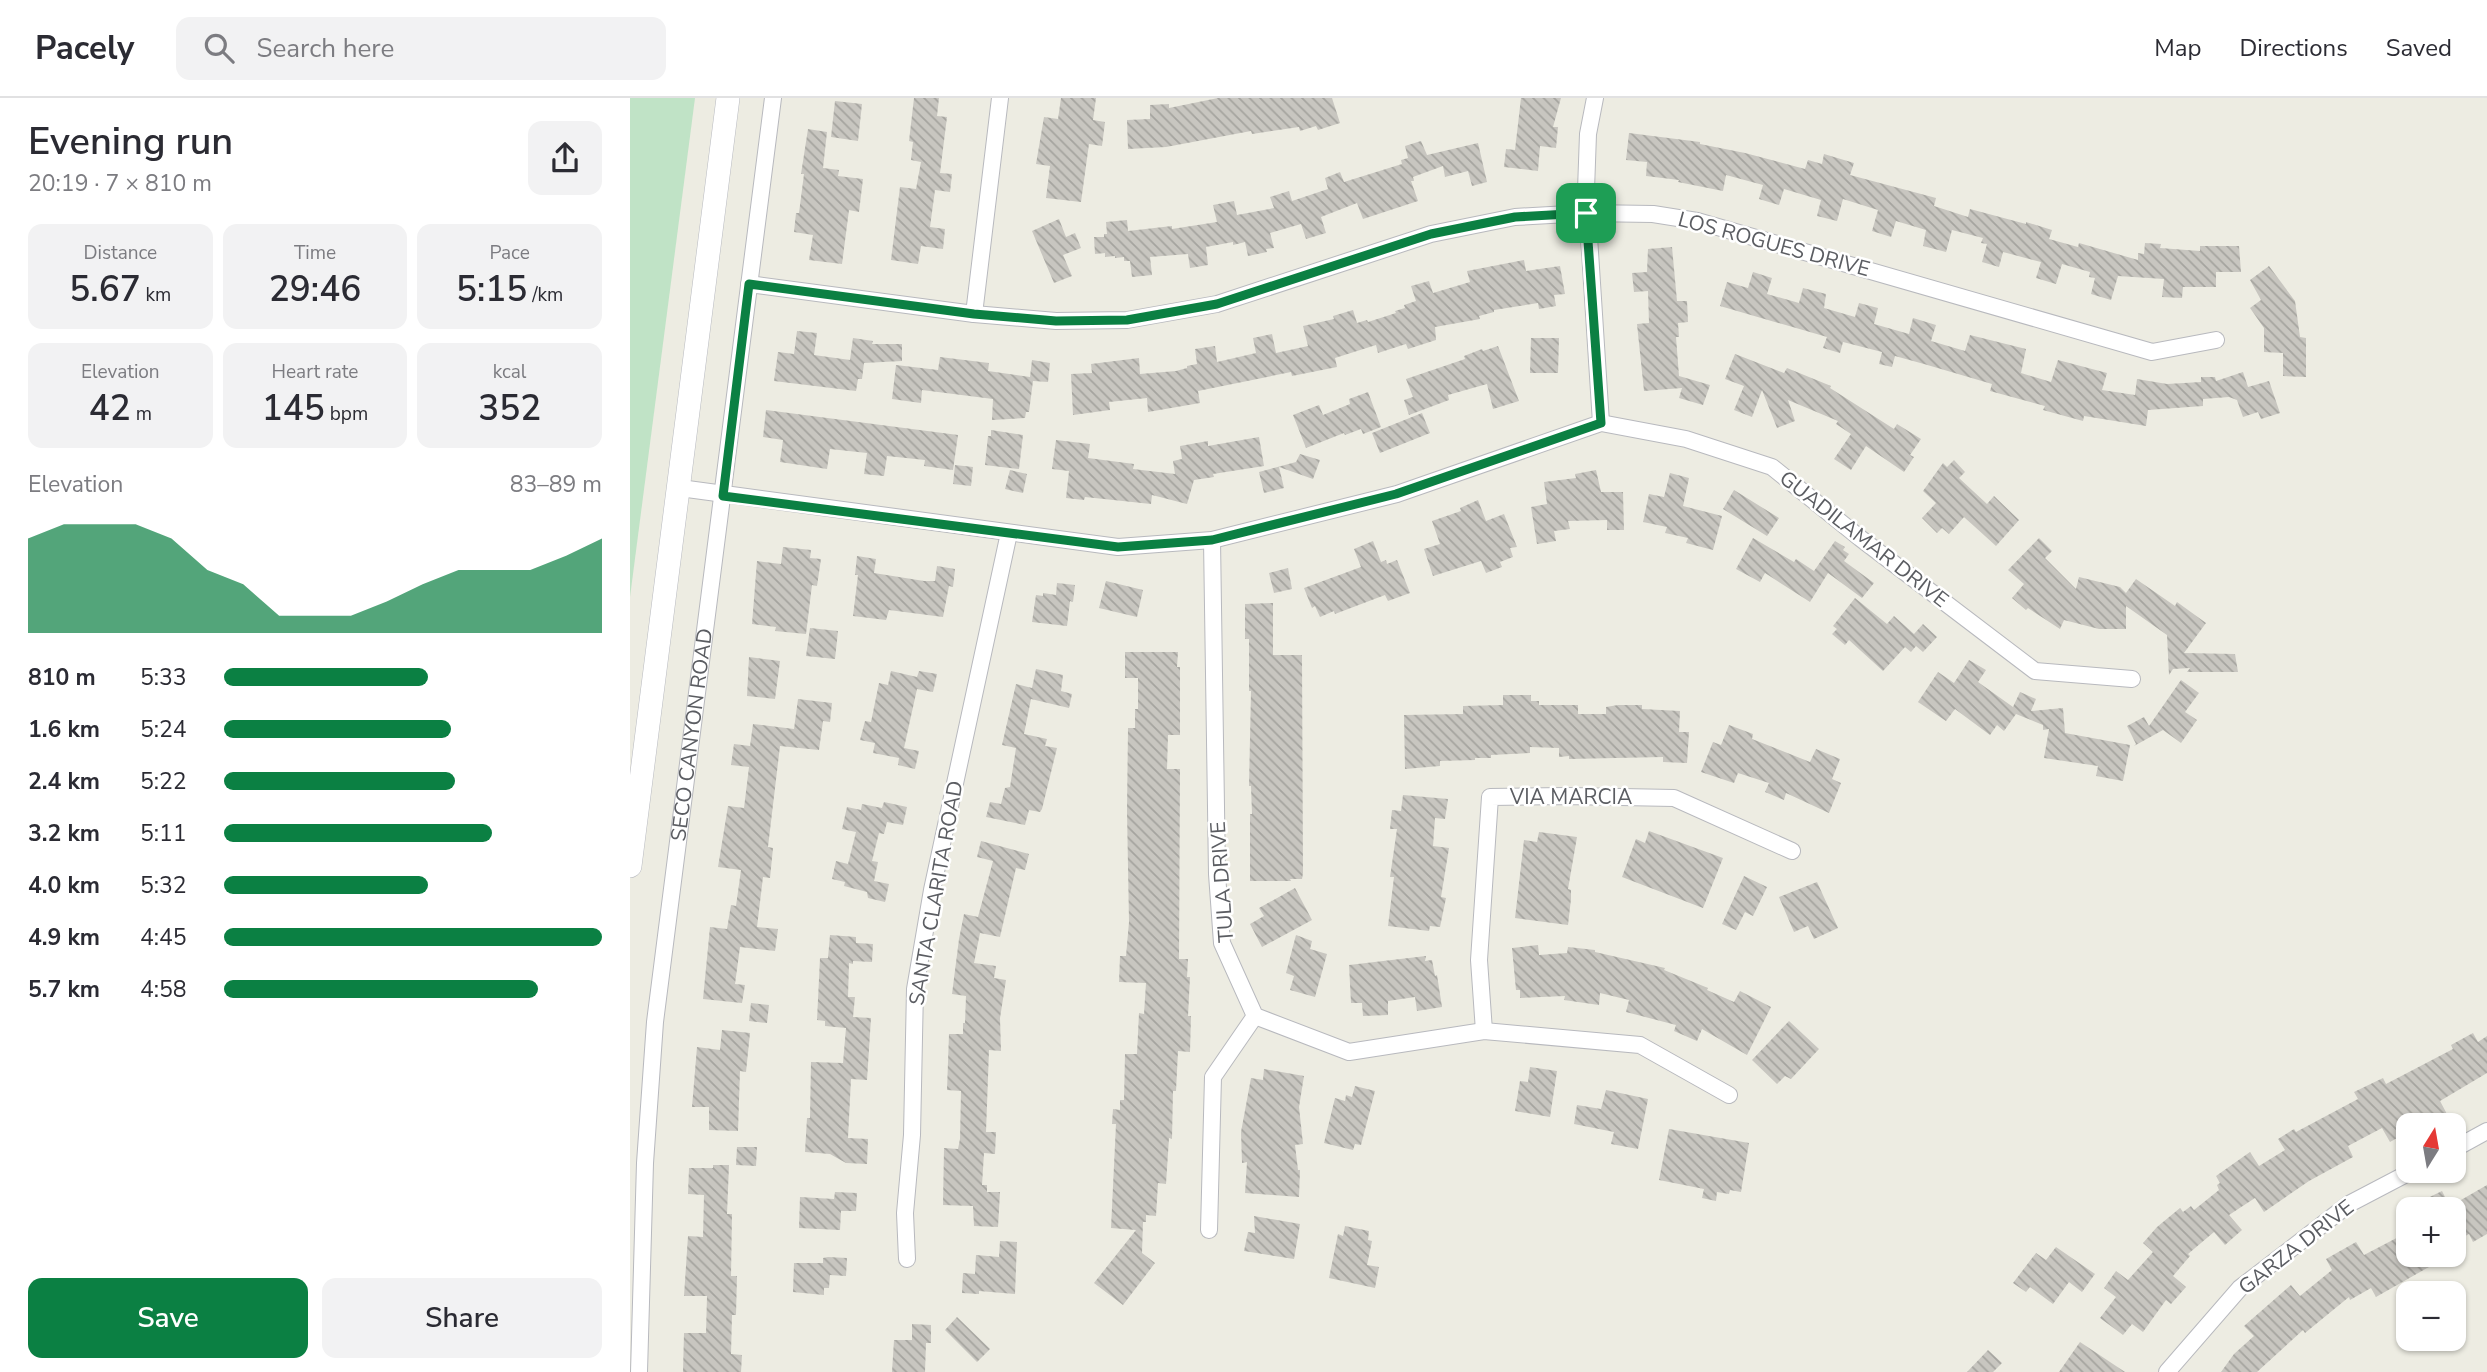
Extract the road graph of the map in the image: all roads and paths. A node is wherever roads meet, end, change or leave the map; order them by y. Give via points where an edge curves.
1 (728, 98) edge
2 (773, 98) edge
3 (1000, 98) edge
4 (1595, 98) edge
5 (1586, 213) junction
6 (749, 284) junction
7 (974, 314) junction
8 (2216, 340) dead end
9 (1601, 423) junction
10 (680, 488) junction
11 (723, 496) junction
12 (1009, 533) junction
13 (1212, 540) junction
14 (2132, 679) dead end
15 (1792, 850) dead end
16 (630, 866) edge
17 (1255, 1016) junction
18 (1485, 1031) junction
19 (1729, 1095) dead end
20 (2487, 1131) edge
21 (2466, 1142) edge
22 (2396, 1179) edge
23 (1209, 1230) dead end
24 (907, 1259) dead end
25 (639, 1372) edge
26 (2166, 1372) edge

1 - 10 main road, SECO CANYON ROAD
2 - 6 street, SECO CANYON ROAD
3 - 7 street
4 - 5 street via 1588,134
5 - 7 street, LOS ROGUES DRIVE via 1515,217 1431,234 1217,304 1127,320 1056,321
5 - 8 street, LOS ROGUES DRIVE via 1653,214 1697,221 2151,352
5 - 9 street
6 - 7 street, LOS ROGUES DRIVE
6 - 11 street, SECO CANYON ROAD
9 - 13 street, GUADILAMAR DRIVE via 1396,494
9 - 14 street, GUADILAMAR DRIVE via 1686,439 1772,467 2035,671
10 - 11 street, GUADILAMAR DRIVE
10 - 16 main road, SECO CANYON ROAD
11 - 12 street, GUADILAMAR DRIVE
11 - 25 street, SECO CANYON ROAD via 655,1022 645,1163
12 - 13 street, GUADILAMAR DRIVE via 1118,547
12 - 24 street, SANTA CLARITA ROAD via 915,989
13 - 17 street, TULA DRIVE via 1222,943
15 - 18 street, VIA MARCIA via 1675,798 1490,797 1479,960
17 - 18 street via 1349,1052
17 - 23 street via 1213,1077
18 - 19 street via 1640,1045
20 - 21 street
22 - 26 street, GARZA DRIVE via 2349,1204 2240,1288

